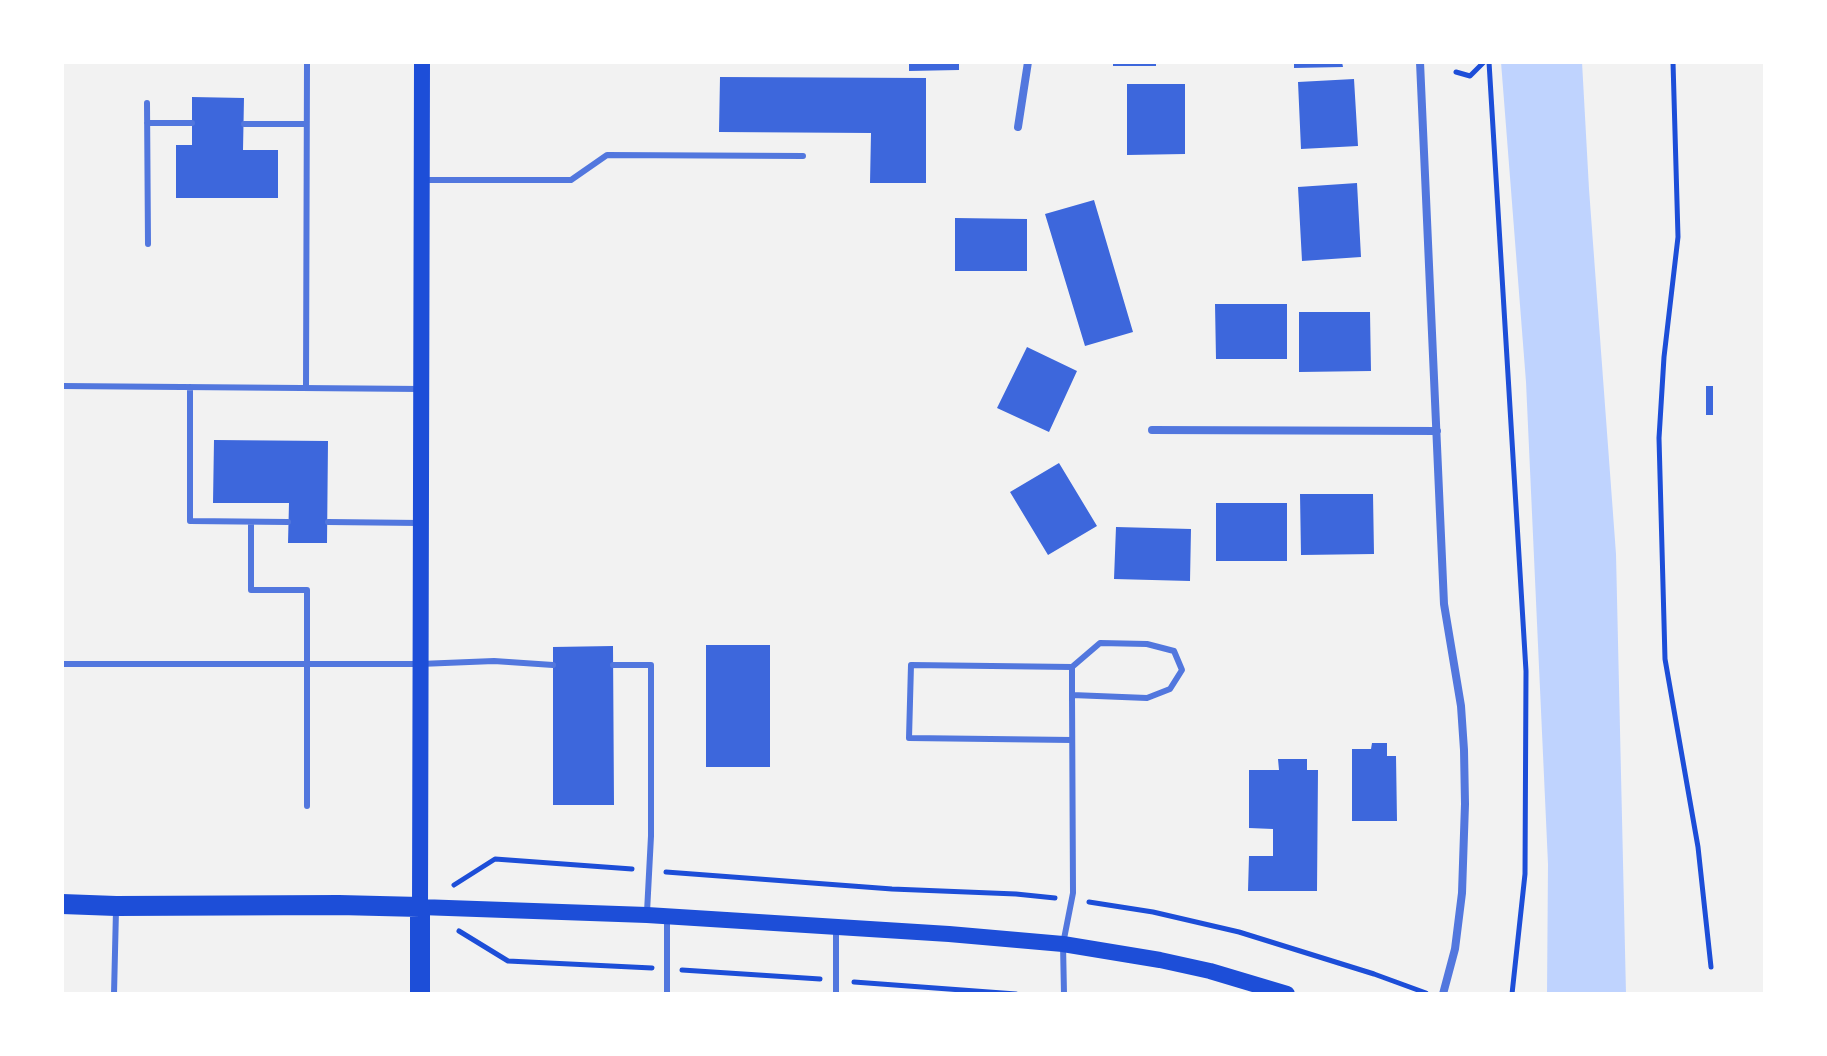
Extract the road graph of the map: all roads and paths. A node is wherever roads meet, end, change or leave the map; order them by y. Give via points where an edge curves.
1 (307, 62) edge
2 (422, 62) edge
3 (1028, 62) edge
4 (1420, 62) edge
5 (1487, 62) edge
6 (1673, 62) edge
7 (1456, 72) dead end
8 (147, 103) dead end
9 (147, 123) junction
10 (192, 123) dead end
11 (244, 124) dead end
12 (306, 124) junction
13 (1018, 127) dead end
14 (803, 156) dead end
15 (421, 180) junction
16 (148, 244) dead end
17 (62, 386) edge
18 (190, 387) junction
19 (306, 388) junction
20 (421, 389) junction
21 (1152, 430) dead end
22 (1437, 431) junction
23 (251, 522) junction
24 (288, 522) dead end
25 (328, 522) dead end
26 (420, 523) junction
27 (62, 664) edge
28 (307, 664) junction
29 (420, 664) junction
30 (553, 665) dead end
31 (613, 665) dead end
32 (1072, 667) junction
33 (1072, 695) junction
34 (1072, 740) junction
35 (307, 806) dead end
36 (649, 871) junction
37 (1072, 899) junction
38 (62, 904) edge
39 (116, 906) junction
40 (420, 907) junction
41 (647, 915) junction
42 (667, 917) junction
43 (835, 926) junction
44 (458, 931) dead end
45 (1063, 944) junction
46 (1711, 967) dead end
47 (666, 969) junction
48 (836, 980) junction
49 (114, 994) edge
50 (420, 994) edge
51 (667, 994) edge
52 (836, 994) edge
53 (1016, 994) edge
54 (1064, 994) edge
55 (1287, 994) edge
56 (1428, 994) edge
57 (1443, 994) edge
58 (1512, 994) edge

1 - 12 lane
2 - 15 main road
3 - 13 street
4 - 22 street
5 - 7 path via 1470,76
5 - 58 path via 1526,671 1525,874
6 - 46 path via 1678,237 1659,438 1665,659 1698,847
8 - 9 lane
9 - 10 lane
9 - 16 lane
11 - 12 lane
12 - 19 lane
14 - 15 lane via 607,155 571,180
15 - 20 main road
17 - 18 lane
18 - 19 lane
18 - 23 lane via 190,521
19 - 20 lane
20 - 26 main road
21 - 22 street
22 - 57 street via 1444,604 1461,706 1465,804 1459,923
23 - 24 lane
23 - 28 lane via 251,590 307,590
25 - 26 lane
26 - 29 main road
27 - 28 lane
28 - 29 lane
28 - 35 lane
29 - 30 lane
29 - 40 main road
31 - 36 lane via 651,665
32 - 33 lane
32 - 33 lane via 1100,643 1147,644 1174,651 1182,670 1170,689 1147,698
32 - 34 lane via 911,665 909,738
33 - 34 lane
34 - 37 lane
36 - 37 path
36 - 40 path via 495,859
36 - 41 lane
37 - 45 lane
37 - 56 path via 1239,932
38 - 39 main road
39 - 40 main road
39 - 49 lane
40 - 41 main road
40 - 50 main road
41 - 42 main road
42 - 43 main road
42 - 47 lane
43 - 45 main road
43 - 48 lane
44 - 47 path via 508,961
45 - 54 lane
45 - 55 main road via 1210,971
47 - 48 path
47 - 51 lane
48 - 52 lane
48 - 53 path

